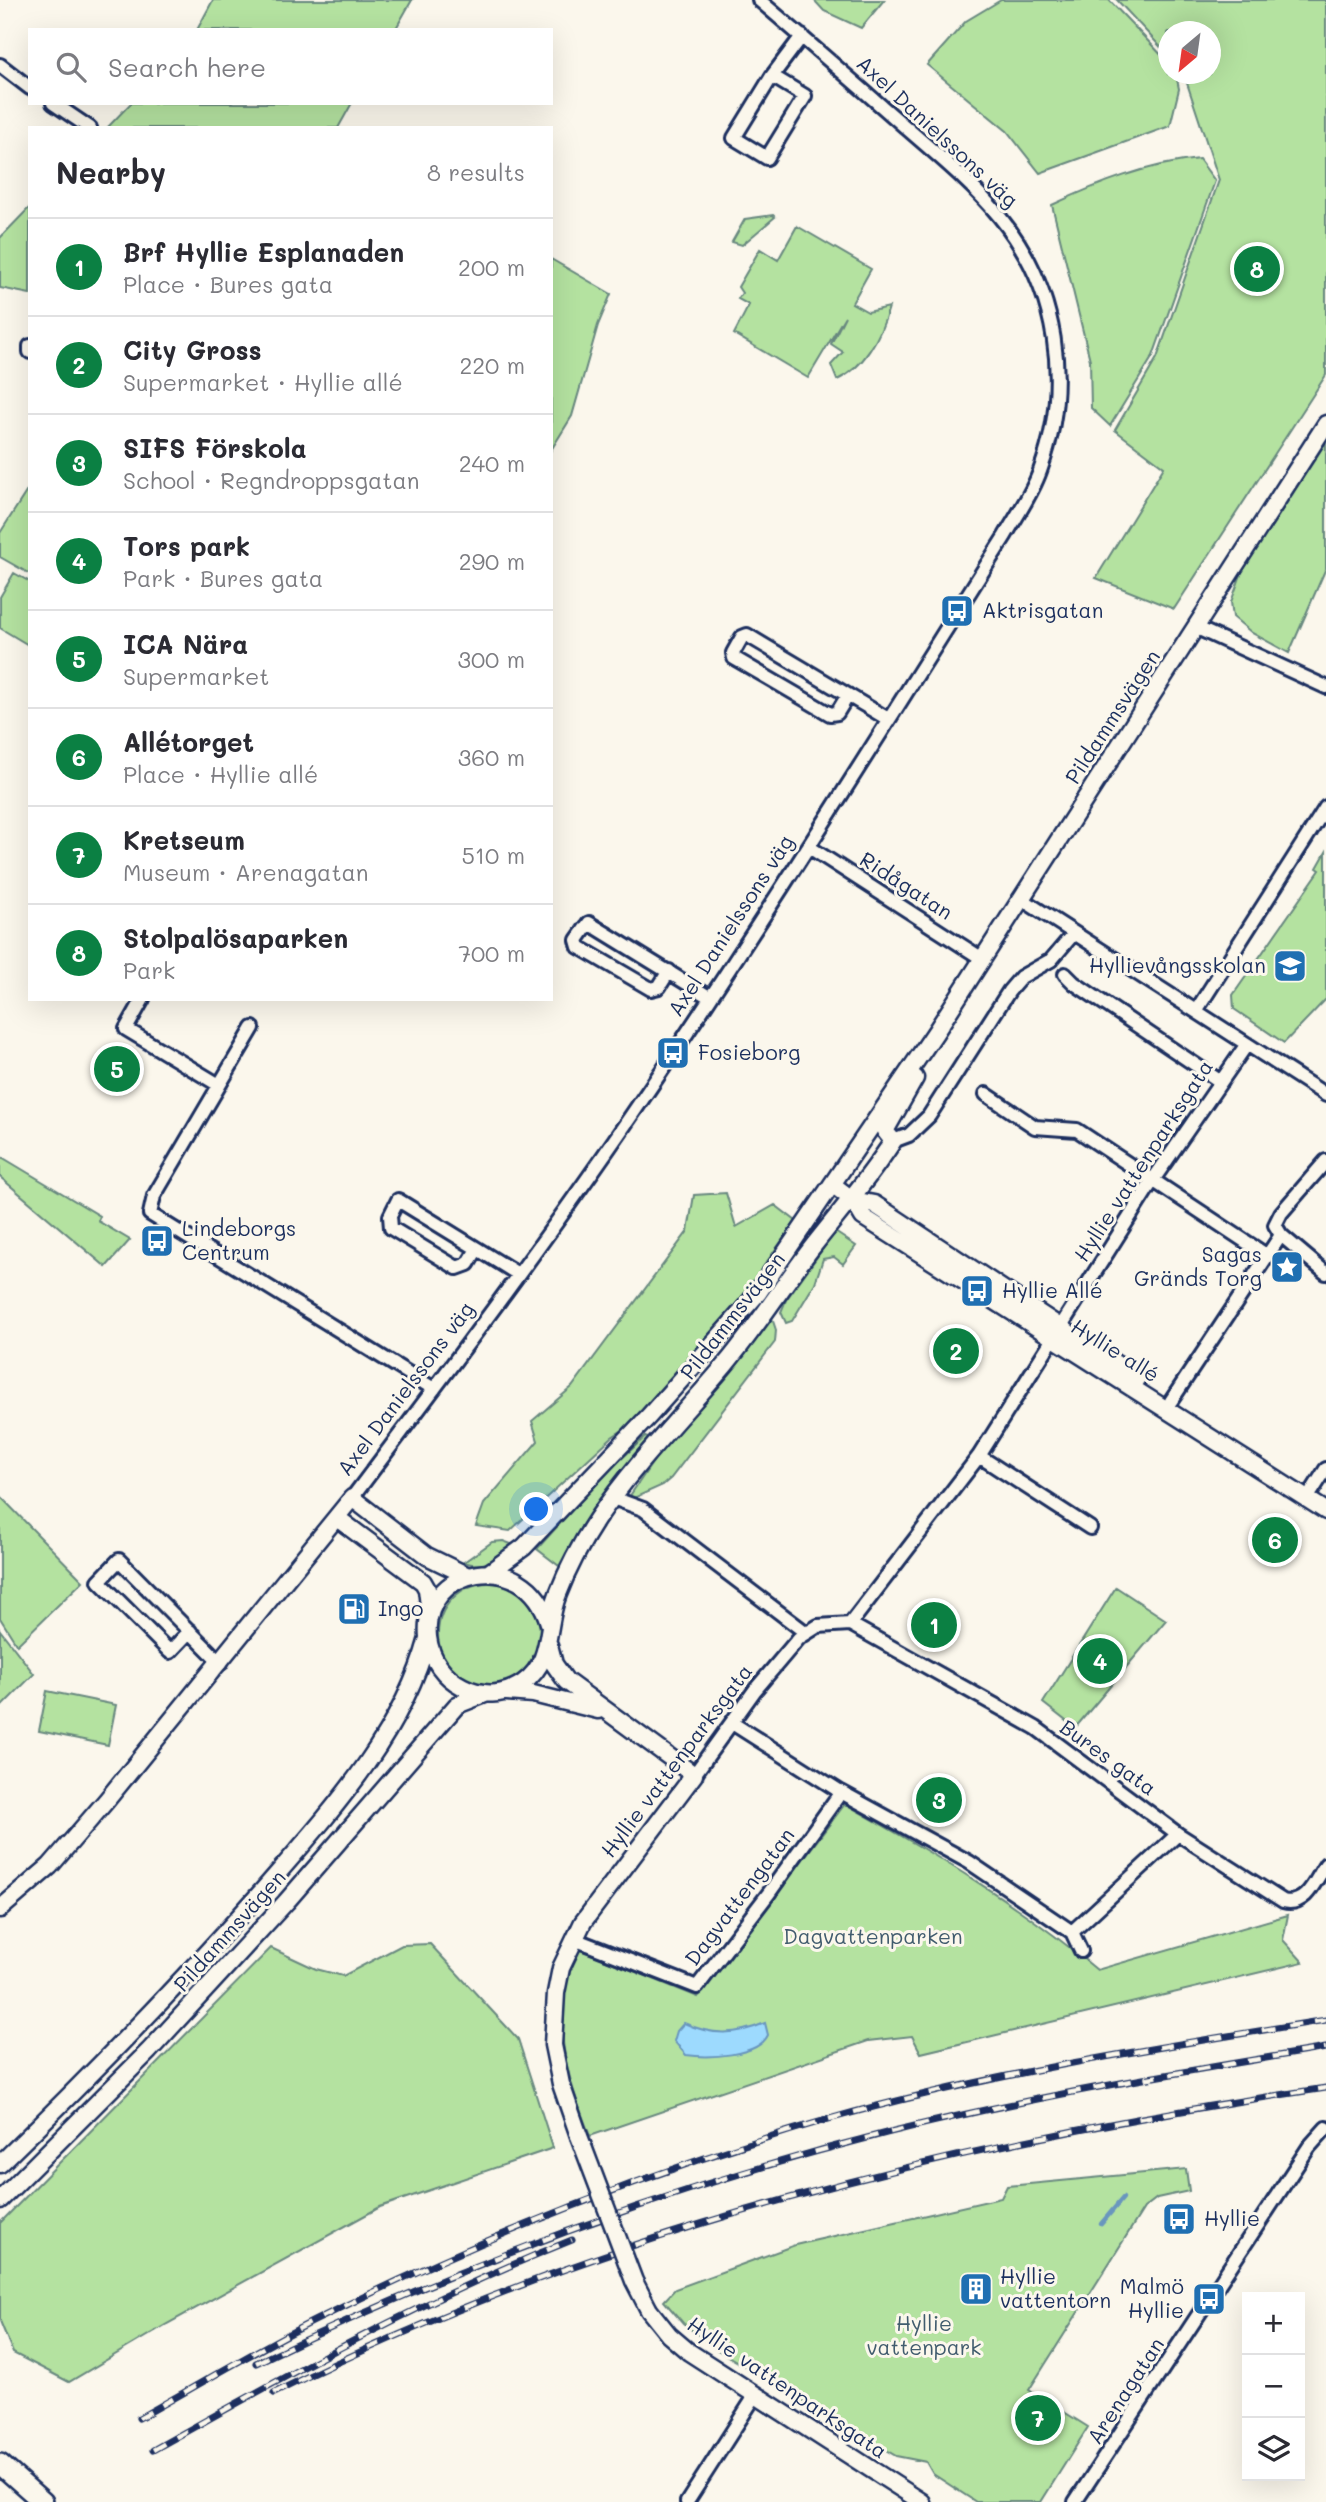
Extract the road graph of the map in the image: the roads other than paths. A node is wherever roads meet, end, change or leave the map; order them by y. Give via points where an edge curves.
1 (759, 0) edge
2 (803, 36) junction
3 (0, 65) edge
4 (772, 76) junction
5 (28, 86) edge
6 (56, 105) edge
7 (87, 126) edge
8 (1326, 424) edge
9 (1195, 627) junction
10 (1326, 687) edge
11 (848, 695) junction
12 (888, 719) junction
13 (1326, 807) edge
14 (809, 847) junction
15 (1020, 898) junction
16 (1074, 933) junction
17 (981, 958) junction
18 (669, 971) junction
19 (1065, 974) dead end
20 (709, 998) junction
21 (142, 1001) edge
22 (1196, 1011) junction
23 (253, 1028) dead end
24 (934, 1033) junction
25 (1247, 1044) junction
26 (1221, 1082) junction
27 (217, 1089) junction
28 (986, 1094) dead end
29 (1326, 1095) edge
30 (893, 1141) junction
31 (1326, 1161) edge
32 (1153, 1180) junction
33 (832, 1184) junction
34 (853, 1200) junction
35 (1281, 1235) junction
36 (477, 1249) junction
37 (1266, 1255) junction
38 (1326, 1273) edge
39 (518, 1274) junction
40 (1058, 1332) junction
41 (434, 1389) junction
42 (1171, 1401) junction
43 (979, 1456) junction
44 (1326, 1469) edge
45 (1319, 1496) edge
46 (352, 1497) junction
47 (613, 1498) junction
48 (1326, 1511) edge
49 (337, 1518) junction
50 (1090, 1528) dead end
51 (490, 1572) junction
52 (468, 1576) junction
53 (430, 1616) junction
54 (549, 1623) junction
55 (850, 1624) junction
56 (190, 1631) junction
57 (805, 1632) junction
58 (428, 1637) junction
59 (549, 1644) junction
60 (221, 1663) junction
61 (496, 1693) junction
62 (607, 1712) junction
63 (732, 1723) junction
64 (694, 1775) junction
65 (841, 1792) junction
66 (1178, 1834) junction
67 (1326, 1864) edge
68 (0, 1909) edge
69 (1072, 1932) junction
70 (574, 1940) junction
71 (1081, 1951) dead end
72 (1326, 2128) edge
73 (0, 2164) edge
74 (0, 2200) edge
75 (755, 2396) junction
76 (0, 2464) edge
77 (43, 2502) edge
78 (687, 2502) edge
79 (922, 2502) edge
80 (1075, 2502) edge

1 - 2 street, Axel Danielssons väg
2 - 4 street
2 - 12 street, Axel Danielssons väg via 998,215 1031,262 1056,347 1059,384 1055,416 1033,488
3 - 5 street
4 - 4 street via 734,138 767,158 805,96
6 - 7 street
8 - 9 main road, Pildammsvägen
9 - 10 street
9 - 15 main road, Pildammsvägen
11 - 11 street via 747,635 733,653 734,658 830,714 837,713
11 - 12 street
12 - 14 street, Axel Danielssons väg
13 - 22 street
14 - 17 street, Ridågatan
14 - 20 street, Axel Danielssons väg
15 - 16 street
15 - 17 main road, Pildammsvägen
16 - 22 street
16 - 30 street via 1051,960 1021,977 929,1116 909,1135
17 - 24 main road, Pildammsvägen
18 - 18 street via 589,923 577,940 579,947 651,989 659,987
18 - 20 street
19 - 26 street
20 - 39 street, Axel Danielssons väg
21 - 27 street via 126,1029
22 - 25 street
23 - 27 street
24 - 30 main road, Pildammsvägen via 885,1131
24 - 33 main road, Pildammsvägen
25 - 26 street, Hyllie vattenparksgata
25 - 29 street
26 - 32 street, Hyllie vattenparksgata
27 - 41 street via 155,1196 150,1214
28 - 32 street via 1035,1127 1077,1130
30 - 34 main road, Pildammsvägen
31 - 35 street via 1280,1213 1275,1225
32 - 37 street
32 - 40 street, Hyllie vattenparksgata
33 - 34 main road, Hyllie allé
33 - 51 main road, Pildammsvägen via 758,1293 707,1354 524,1547
34 - 40 main road, Hyllie allé via 863,1217
34 - 47 main road, Pildammsvägen via 734,1354 656,1441
35 - 37 street
35 - 38 street
36 - 36 street via 398,1200 390,1216 391,1228 457,1268 468,1264
36 - 39 street
37 - 42 street
39 - 41 street, Axel Danielssons väg
40 - 42 main road, Hyllie allé
40 - 43 street, Hyllie vattenparksgata
40 - 48 main road, Hyllie allé
41 - 46 street, Axel Danielssons väg
42 - 45 main road, Hyllie allé
43 - 50 street
43 - 55 street, Hyllie vattenparksgata
44 - 45 street
46 - 49 main road, Axel Danielssons väg
46 - 52 main road via 426,1556
47 - 54 main road, Pildammsvägen via 575,1555
47 - 57 street via 643,1508
49 - 53 main road via 423,1582
49 - 60 main road, Axel Danielssons väg
51 - 52 main road, Pildammsvägen
51 - 54 main road, Pildammsvägen via 529,1587
52 - 53 main road, Pildammsvägen via 451,1585
53 - 58 main road, Pildammsvägen
54 - 59 main road, Pildammsvägen
55 - 57 street via 829,1623
55 - 66 street, Bures gata via 1036,1728
56 - 56 street via 119,1560 99,1581 170,1652
56 - 60 street
57 - 63 street, Hyllie vattenparksgata
58 - 61 main road, Pildammsvägen via 441,1670 454,1683 470,1691
58 - 73 main road, Pildammsvägen via 402,1703 375,1751 330,1813 149,2015
59 - 61 main road, Pildammsvägen via 534,1674 520,1685
59 - 62 main road via 554,1664 566,1681
60 - 68 main road, Axel Danielssons väg via 50,1866
61 - 62 main road via 533,1694
61 - 74 main road, Pildammsvägen via 466,1699 450,1713 258,1934
62 - 64 main road
63 - 64 street, Hyllie vattenparksgata
63 - 65 street
64 - 70 main road, Hyllie vattenparksgata via 594,1906
65 - 69 street via 969,1862
65 - 70 street, Dagvattengatan via 697,1987
66 - 67 street, Bures gata via 1290,1903 1304,1899
66 - 69 street
69 - 71 street
70 - 75 main road, Hyllie vattenparksgata, bridge via 556,1993 553,2045 579,2136 649,2310 689,2353
72 - 80 street, Arenagatan via 1308,2147
75 - 78 street
75 - 79 main road, Hyllie vattenparksgata
76 - 77 main road

